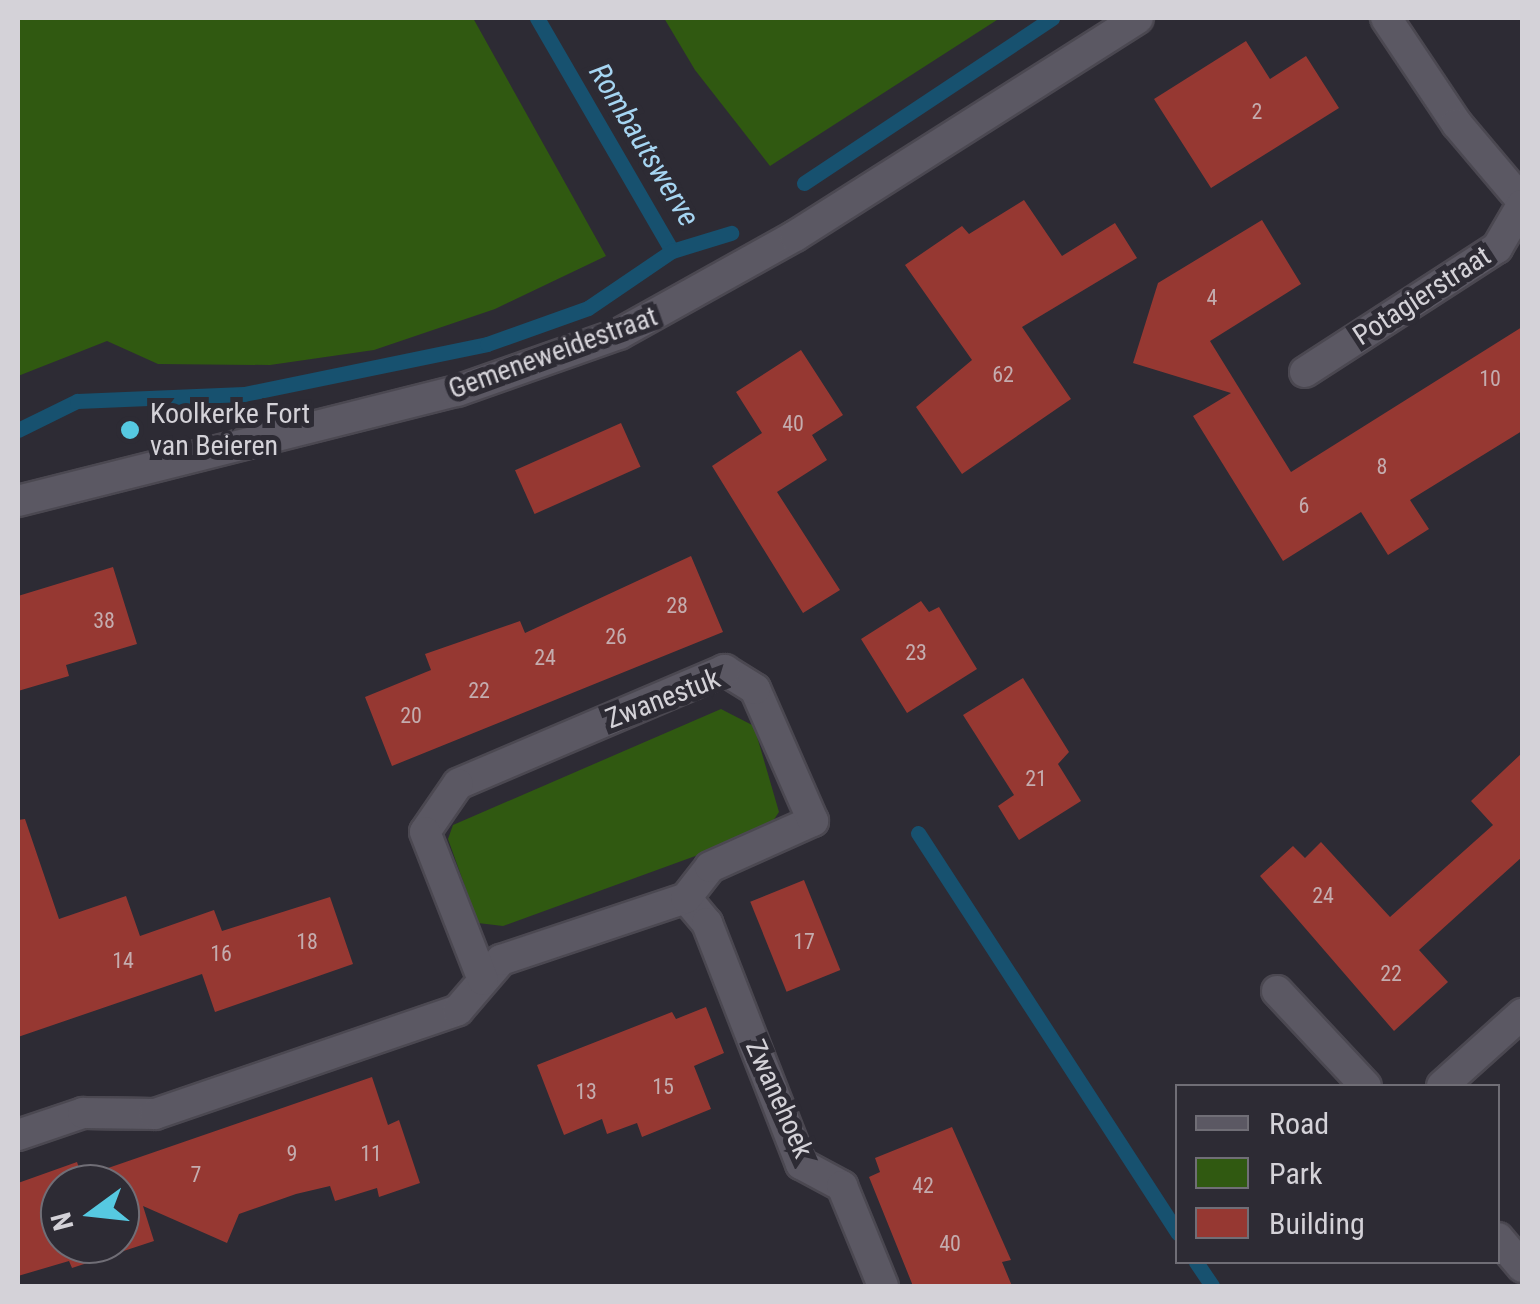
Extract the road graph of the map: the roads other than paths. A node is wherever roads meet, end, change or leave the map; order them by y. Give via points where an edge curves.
1 (1138, 18) edge
2 (1386, 18) edge
3 (1522, 203) edge
4 (1305, 372) dead end
5 (18, 501) edge
6 (686, 898) junction
7 (483, 980) junction
8 (1277, 991) dead end
9 (1522, 1014) edge
10 (1364, 1084) edge
11 (1444, 1084) edge
12 (18, 1135) edge
13 (1500, 1240) edge
14 (1522, 1267) edge
15 (882, 1286) edge

1 - 5 street, Gemeneweidestraat via 796,236 619,334 457,391
2 - 3 street, Potagierstraat via 1457,124
3 - 4 street, Potagierstraat via 1498,248
6 - 7 street, Zwanestuk via 500,960
6 - 7 street, Zwanestuk via 710,867 813,820 755,689 724,670 458,784 425,832
6 - 15 street, Zwanehoek via 707,923 801,1164 842,1186
7 - 12 street, Zwanestuk via 458,1010 155,1114 83,1113
8 - 10 street
9 - 11 street
13 - 14 street

